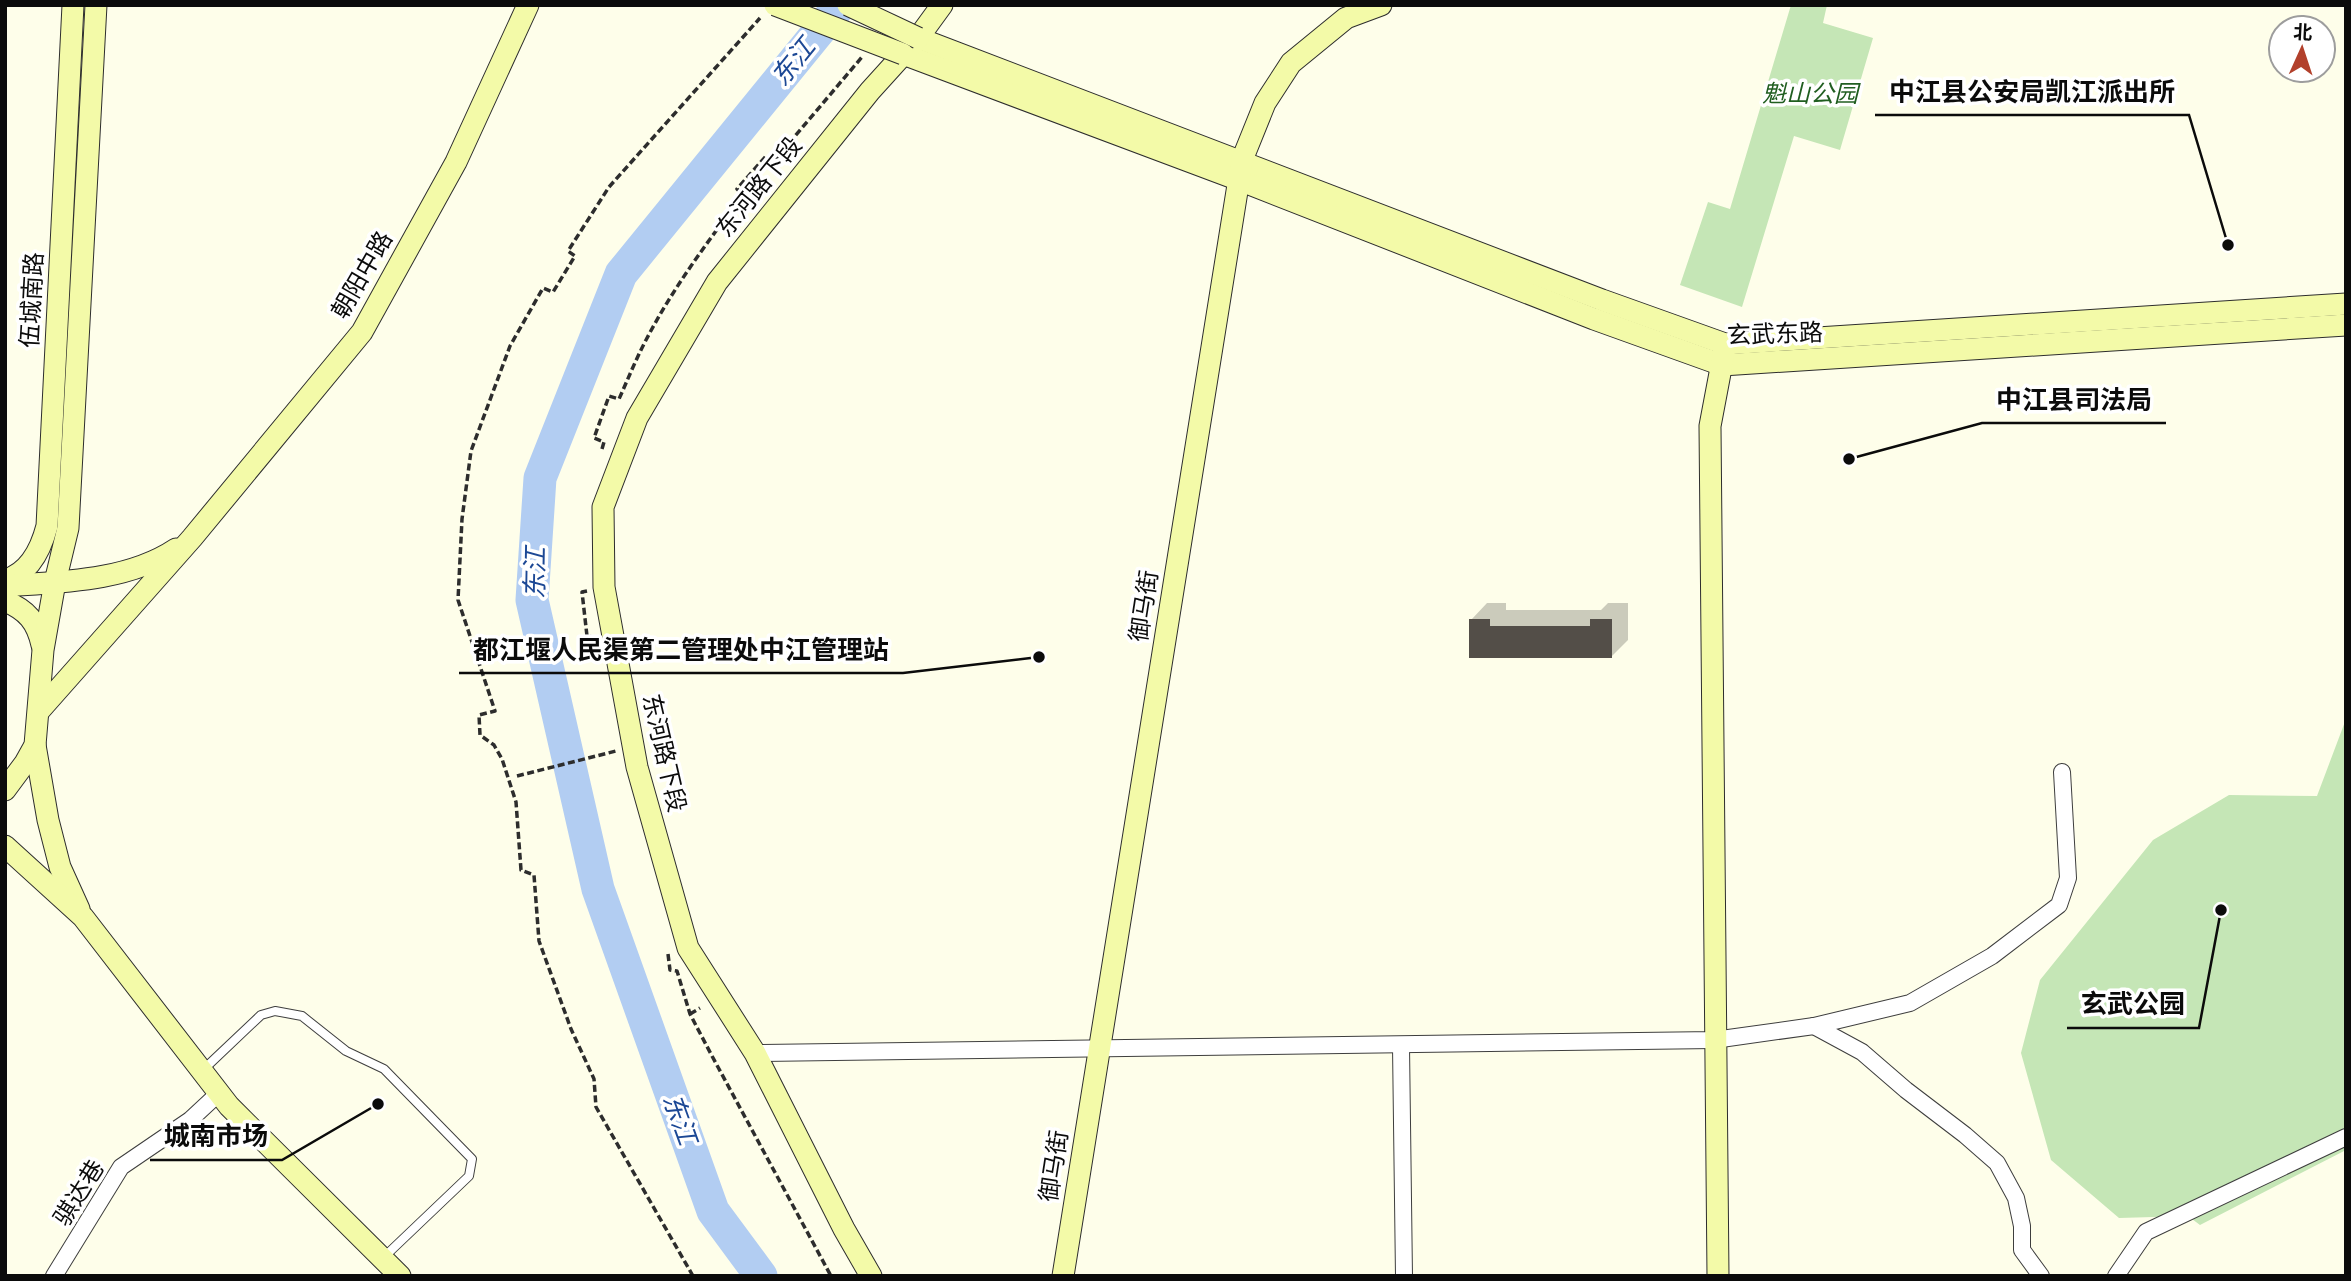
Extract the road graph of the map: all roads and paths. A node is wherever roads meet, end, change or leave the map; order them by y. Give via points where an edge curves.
1 (73, 5) edge
2 (96, 5) edge
3 (528, 5) edge
4 (848, 5) edge
5 (942, 5) edge
6 (1381, 5) edge
7 (769, 10) edge
8 (918, 38) junction
9 (870, 47) dead end
10 (903, 54) junction
11 (1240, 170) junction
12 (2346, 304) edge
13 (2346, 325) edge
14 (1724, 354) junction
15 (601, 452) dead end
16 (192, 538) junction
17 (5, 580) edge
18 (55, 582) junction
19 (5, 586) edge
20 (591, 590) dead end
21 (5, 601) edge
22 (599, 638) dead end
23 (43, 650) junction
24 (38, 711) junction
25 (35, 745) junction
26 (621, 749) dead end
27 (2062, 772) dead end
28 (517, 776) dead end
29 (5, 790) edge
30 (5, 846) edge
31 (83, 917) junction
32 (667, 945) dead end
33 (700, 1008) dead end
34 (690, 1014) junction
35 (1814, 1026) junction
36 (1714, 1040) junction
37 (1401, 1046) junction
38 (1100, 1049) junction
39 (755, 1053) junction
40 (201, 1071) junction
41 (219, 1093) junction
42 (2346, 1137) edge
43 (383, 1259) junction
44 (54, 1276) edge
45 (400, 1276) edge
46 (692, 1276) edge
47 (831, 1276) edge
48 (871, 1276) edge
49 (1063, 1276) edge
50 (1404, 1276) edge
51 (1718, 1276) edge
52 (2041, 1276) edge
53 (2116, 1276) edge

1 - 17 street, 伍城南路 via 47,526 32,562
2 - 18 street, 伍城南路 via 68,528
3 - 16 street, 朝阳中路 via 456,162 362,332
4 - 8 street, bridge
5 - 8 street, 东河路下段
6 - 11 street, 御马街 via 1346,18 1291,63 1265,103
7 - 10 street, bridge
7 - 46 path via 609,187 568,251 575,256 553,292 543,288 510,346 471,451 461,533 458,600 495,711 479,715 480,735 502,759 516,803 521,870 534,875 539,941 594,1079 596,1107
8 - 10 street, 东河路下段
8 - 11 street
9 - 15 path via 773,162 765,156 737,189 743,195 668,302 619,399 609,396 594,438 604,442
10 - 11 street
10 - 39 street, 东河路下段 via 717,282 637,418 603,508 604,587 637,767 688,948
11 - 14 street, 玄武东路 via 1594,319
11 - 38 street, 御马街
12 - 14 street, 玄武东路
13 - 14 street, 玄武东路
14 - 36 street via 1710,426
16 - 18 street via 144,564
16 - 24 street, 朝阳中路
18 - 19 street
18 - 23 street, 伍城南路
20 - 22 path via 582,592 587,636
21 - 23 street via 33,618
23 - 24 street, 伍城南路
24 - 25 street, 伍城南路
25 - 29 street
25 - 31 street via 60,867
26 - 28 path
27 - 35 street via 2068,878 2059,905 1992,956 1910,1003
30 - 31 street
31 - 40 street
32 - 34 path via 670,970 677,971
33 - 34 path
34 - 47 path
35 - 36 street
35 - 52 street via 1862,1052 1997,1163 2015,1198 2022,1250
36 - 37 street
36 - 51 street
37 - 38 street
37 - 50 street
38 - 39 street
38 - 49 street, 御马街
39 - 48 street, 东河路下段
40 - 41 street
40 - 43 lane via 261,1015 302,1016 346,1051 384,1069 472,1159 468,1177
41 - 43 street
41 - 44 street, 骐达巷 via 190,1120 121,1167
42 - 53 street via 2146,1232
43 - 45 street

